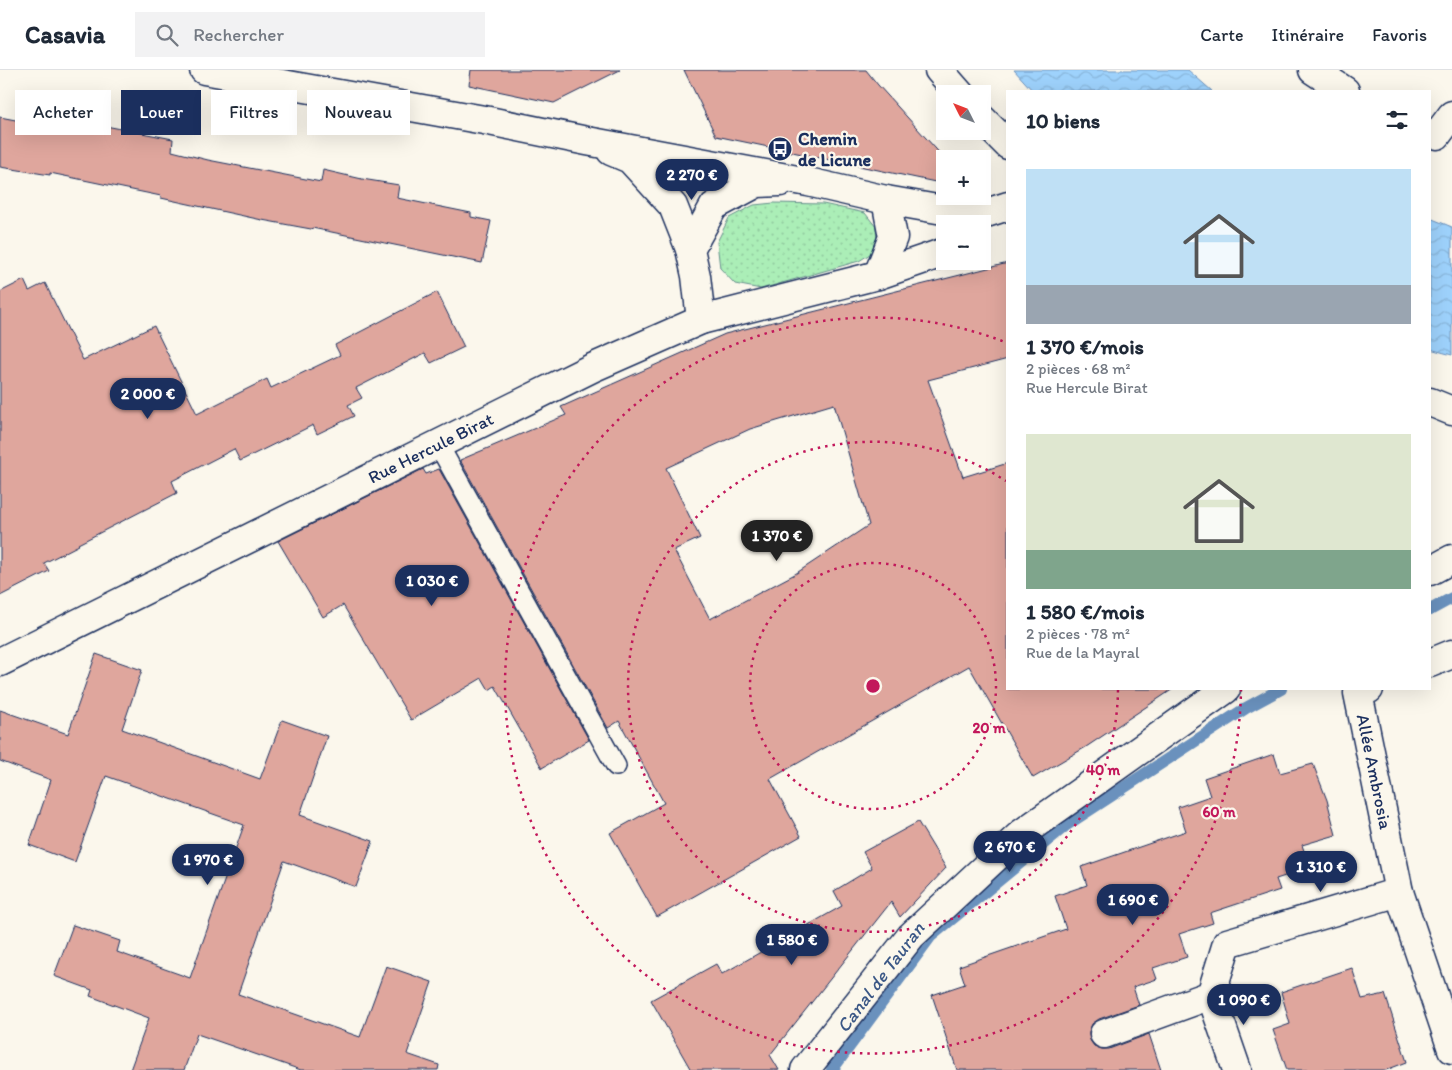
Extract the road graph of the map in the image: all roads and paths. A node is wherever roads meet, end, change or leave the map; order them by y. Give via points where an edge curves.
1 (204, 70) edge
2 (940, 70) edge
3 (1313, 70) edge
4 (952, 85) edge
5 (1343, 90) edge
6 (991, 128) edge
7 (587, 141) junction
8 (1006, 143) edge
9 (808, 182) junction
10 (886, 200) junction
11 (1006, 207) edge
12 (951, 215) edge
13 (986, 215) edge
14 (690, 249) junction
15 (936, 255) edge
16 (878, 275) junction
17 (702, 320) junction
18 (1431, 402) edge
19 (1452, 411) edge
20 (438, 444) junction
21 (1452, 560) edge
22 (1431, 570) edge
23 (1452, 654) edge
24 (0, 662) edge
25 (1431, 663) edge
26 (1225, 690) edge
27 (1366, 690) edge
28 (616, 766) dead end
29 (1399, 892) junction
30 (1211, 995) junction
31 (1104, 1034) dead end
32 (1452, 1049) edge
33 (805, 1070) edge
34 (1237, 1070) edge

1 - 7 street
2 - 4 street
3 - 5 street
6 - 8 street
7 - 9 street
7 - 14 street via 630,159 673,206
9 - 10 street
9 - 14 street via 757,183 714,206
10 - 12 street
10 - 16 street via 893,237
11 - 13 street
14 - 17 street
15 - 16 street, Rue Hercule Birat
16 - 17 street, Rue Hercule Birat
17 - 20 street, Rue Hercule Birat via 592,368
18 - 19 street
20 - 24 street, Rue Hercule Birat
20 - 28 lane
21 - 22 street
23 - 25 street
26 - 33 street via 1021,834 911,936
27 - 29 street, Allée Ambrosia via 1358,693
29 - 30 street via 1227,943
29 - 32 street, Allée Ambrosia
30 - 31 street
30 - 34 street

